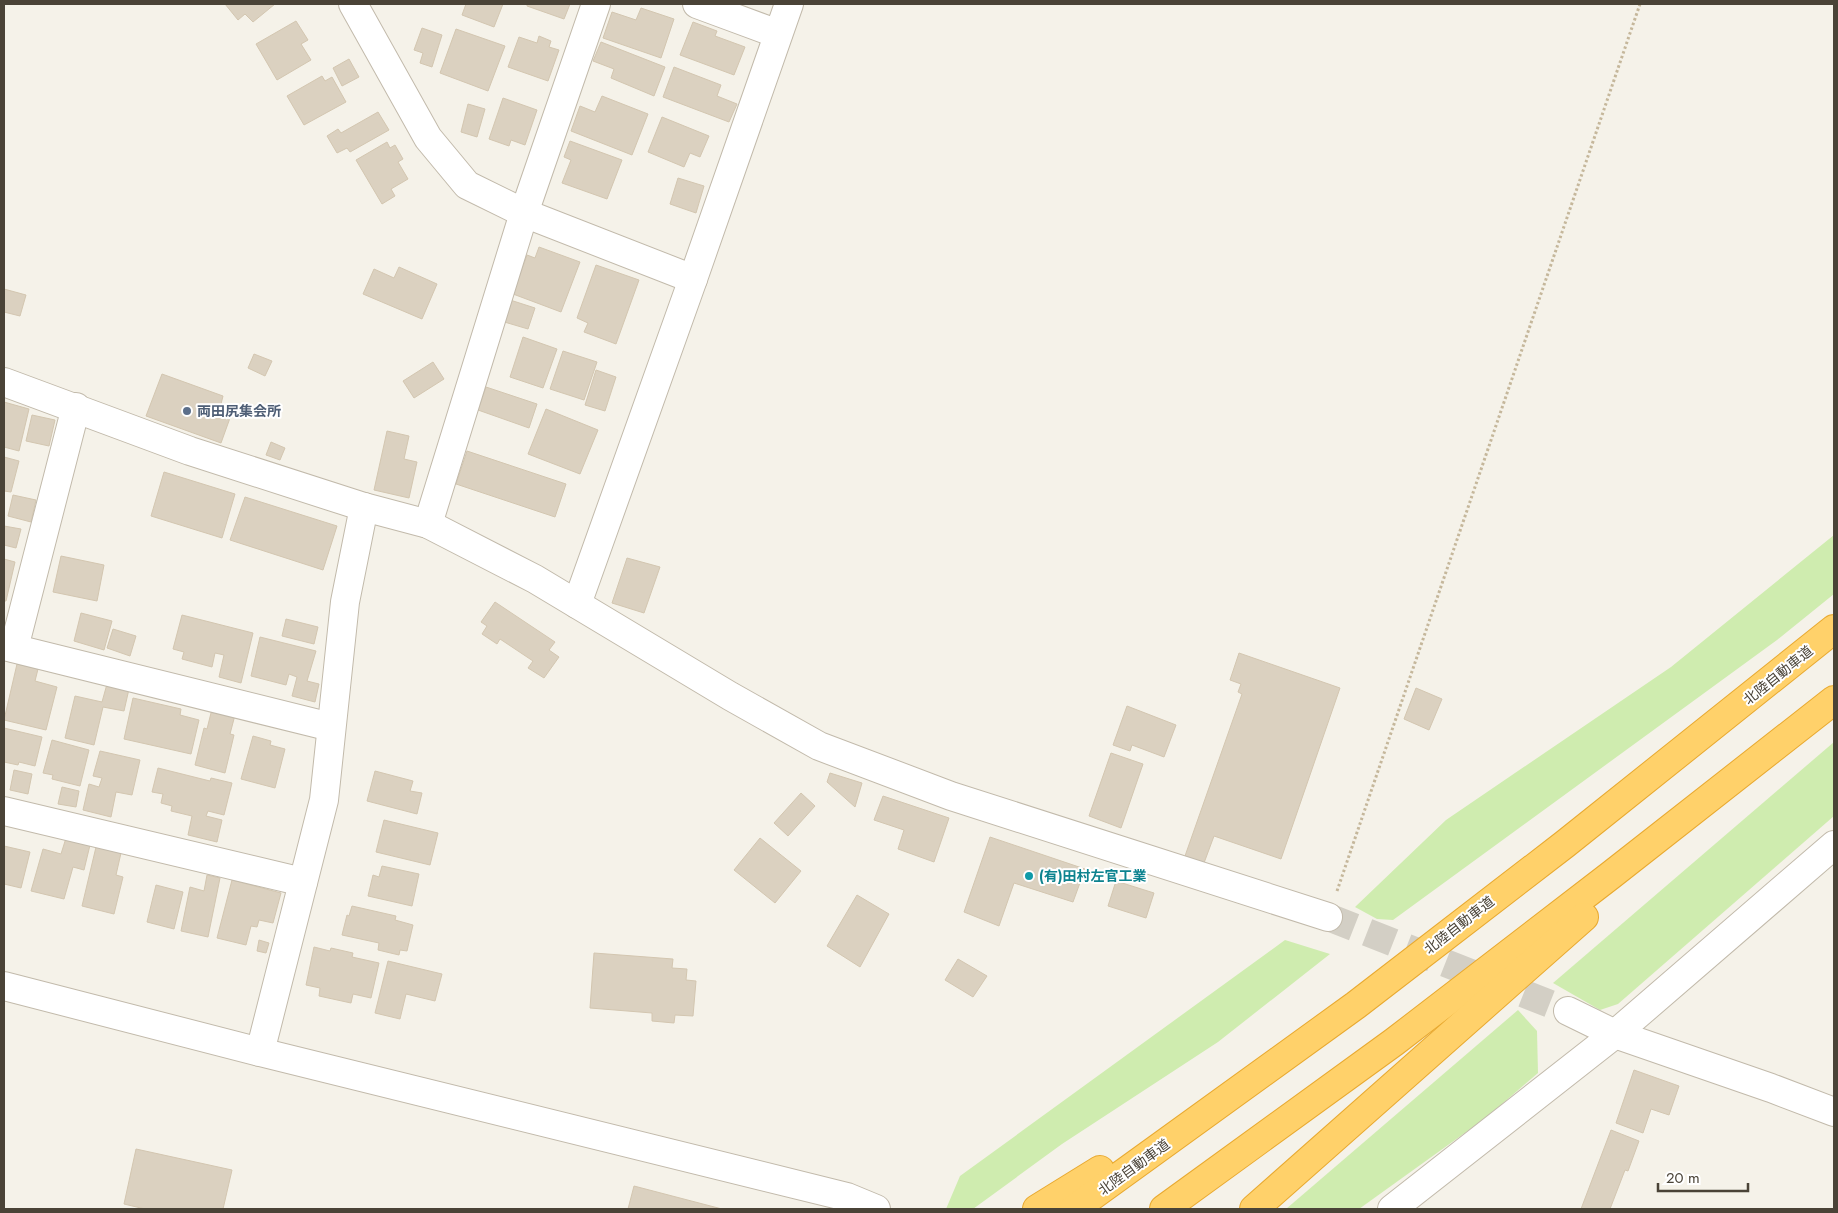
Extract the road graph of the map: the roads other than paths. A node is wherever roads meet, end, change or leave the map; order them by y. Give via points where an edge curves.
1 (353, 4) edge
2 (596, 4) edge
3 (697, 4) edge
4 (789, 4) edge
5 (778, 34) junction
6 (524, 213) junction
7 (693, 279) junction
8 (4, 382) edge
9 (76, 407) junction
10 (364, 507) junction
11 (428, 524) junction
12 (576, 604) junction
13 (1834, 629) edge
14 (9, 647) edge
15 (1833, 701) edge
16 (331, 726) junction
17 (4, 811) edge
18 (1565, 844) junction
19 (1834, 845) edge
20 (303, 882) junction
21 (1328, 917) tunnel mouth
22 (4, 986) edge
23 (1568, 1011) tunnel mouth
24 (1614, 1034) junction
25 (260, 1052) junction
26 (1834, 1112) edge
27 (876, 1209) edge
28 (1037, 1209) edge
29 (1074, 1209) edge
30 (1164, 1209) edge
31 (1254, 1209) edge
32 (1392, 1209) edge

1 - 6 street via 428,138 468,185
2 - 6 street
3 - 5 street
4 - 5 street
5 - 7 street
6 - 7 street
6 - 11 street
7 - 12 street
8 - 9 street
9 - 10 street via 190,451
9 - 14 street
10 - 11 street
10 - 16 street via 345,602
11 - 12 street
12 - 21 street via 819,746 951,796
13 - 18 highway, 北陸自動車道
14 - 16 street
15 - 30 highway via 1394,1042
15 - 31 highway
16 - 20 street via 324,800
17 - 20 street
18 - 28 highway via 1467,904 1093,1175
18 - 29 highway, 北陸自動車道 via 1356,1005
19 - 24 street
20 - 25 street
22 - 25 street
23 - 24 street
24 - 26 street
24 - 32 street
25 - 27 street via 847,1197

